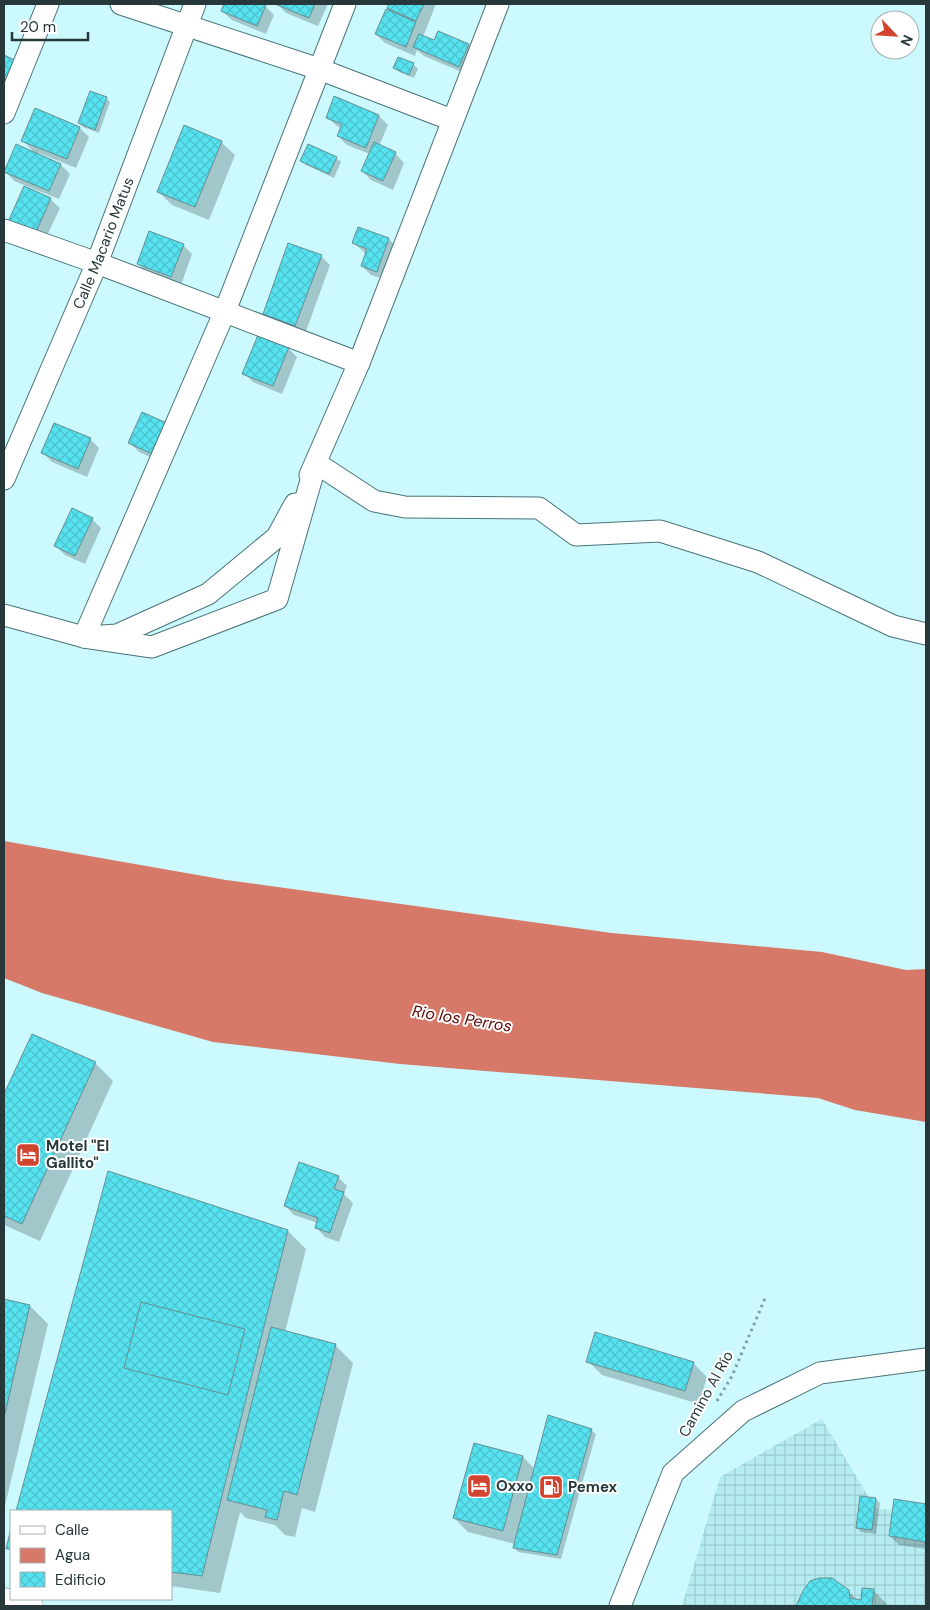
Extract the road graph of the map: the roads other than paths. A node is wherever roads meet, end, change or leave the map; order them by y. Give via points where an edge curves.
1 (48, 4) edge
2 (121, 4) edge
3 (195, 4) edge
4 (345, 4) edge
5 (498, 4) edge
6 (186, 25) junction
7 (318, 69) junction
8 (4, 113) edge
9 (452, 120) junction
10 (4, 230) edge
11 (97, 262) junction
12 (226, 311) junction
13 (359, 363) junction
14 (316, 463) junction
15 (4, 479) edge
16 (4, 615) edge
17 (926, 634) edge
18 (84, 637) junction
19 (926, 1359) edge
20 (4, 1602) edge
21 (29, 1606) edge
22 (620, 1606) edge

1 - 8 street
2 - 6 street
3 - 6 street, Calle Macario Matus
4 - 7 street
5 - 9 street
6 - 7 street
6 - 11 street, Calle Macario Matus
7 - 9 street
7 - 12 street
9 - 13 street
10 - 11 street
11 - 12 street
11 - 15 street, Calle Macario Matus
12 - 13 street
12 - 18 street
13 - 14 street
14 - 17 street via 374,501 405,507 539,508 576,535 660,531 758,562 893,626
14 - 18 street via 277,537 208,594 117,635
14 - 18 street via 277,599 152,647
16 - 18 street
19 - 22 street via 820,1373 742,1411 673,1473
20 - 21 main road

